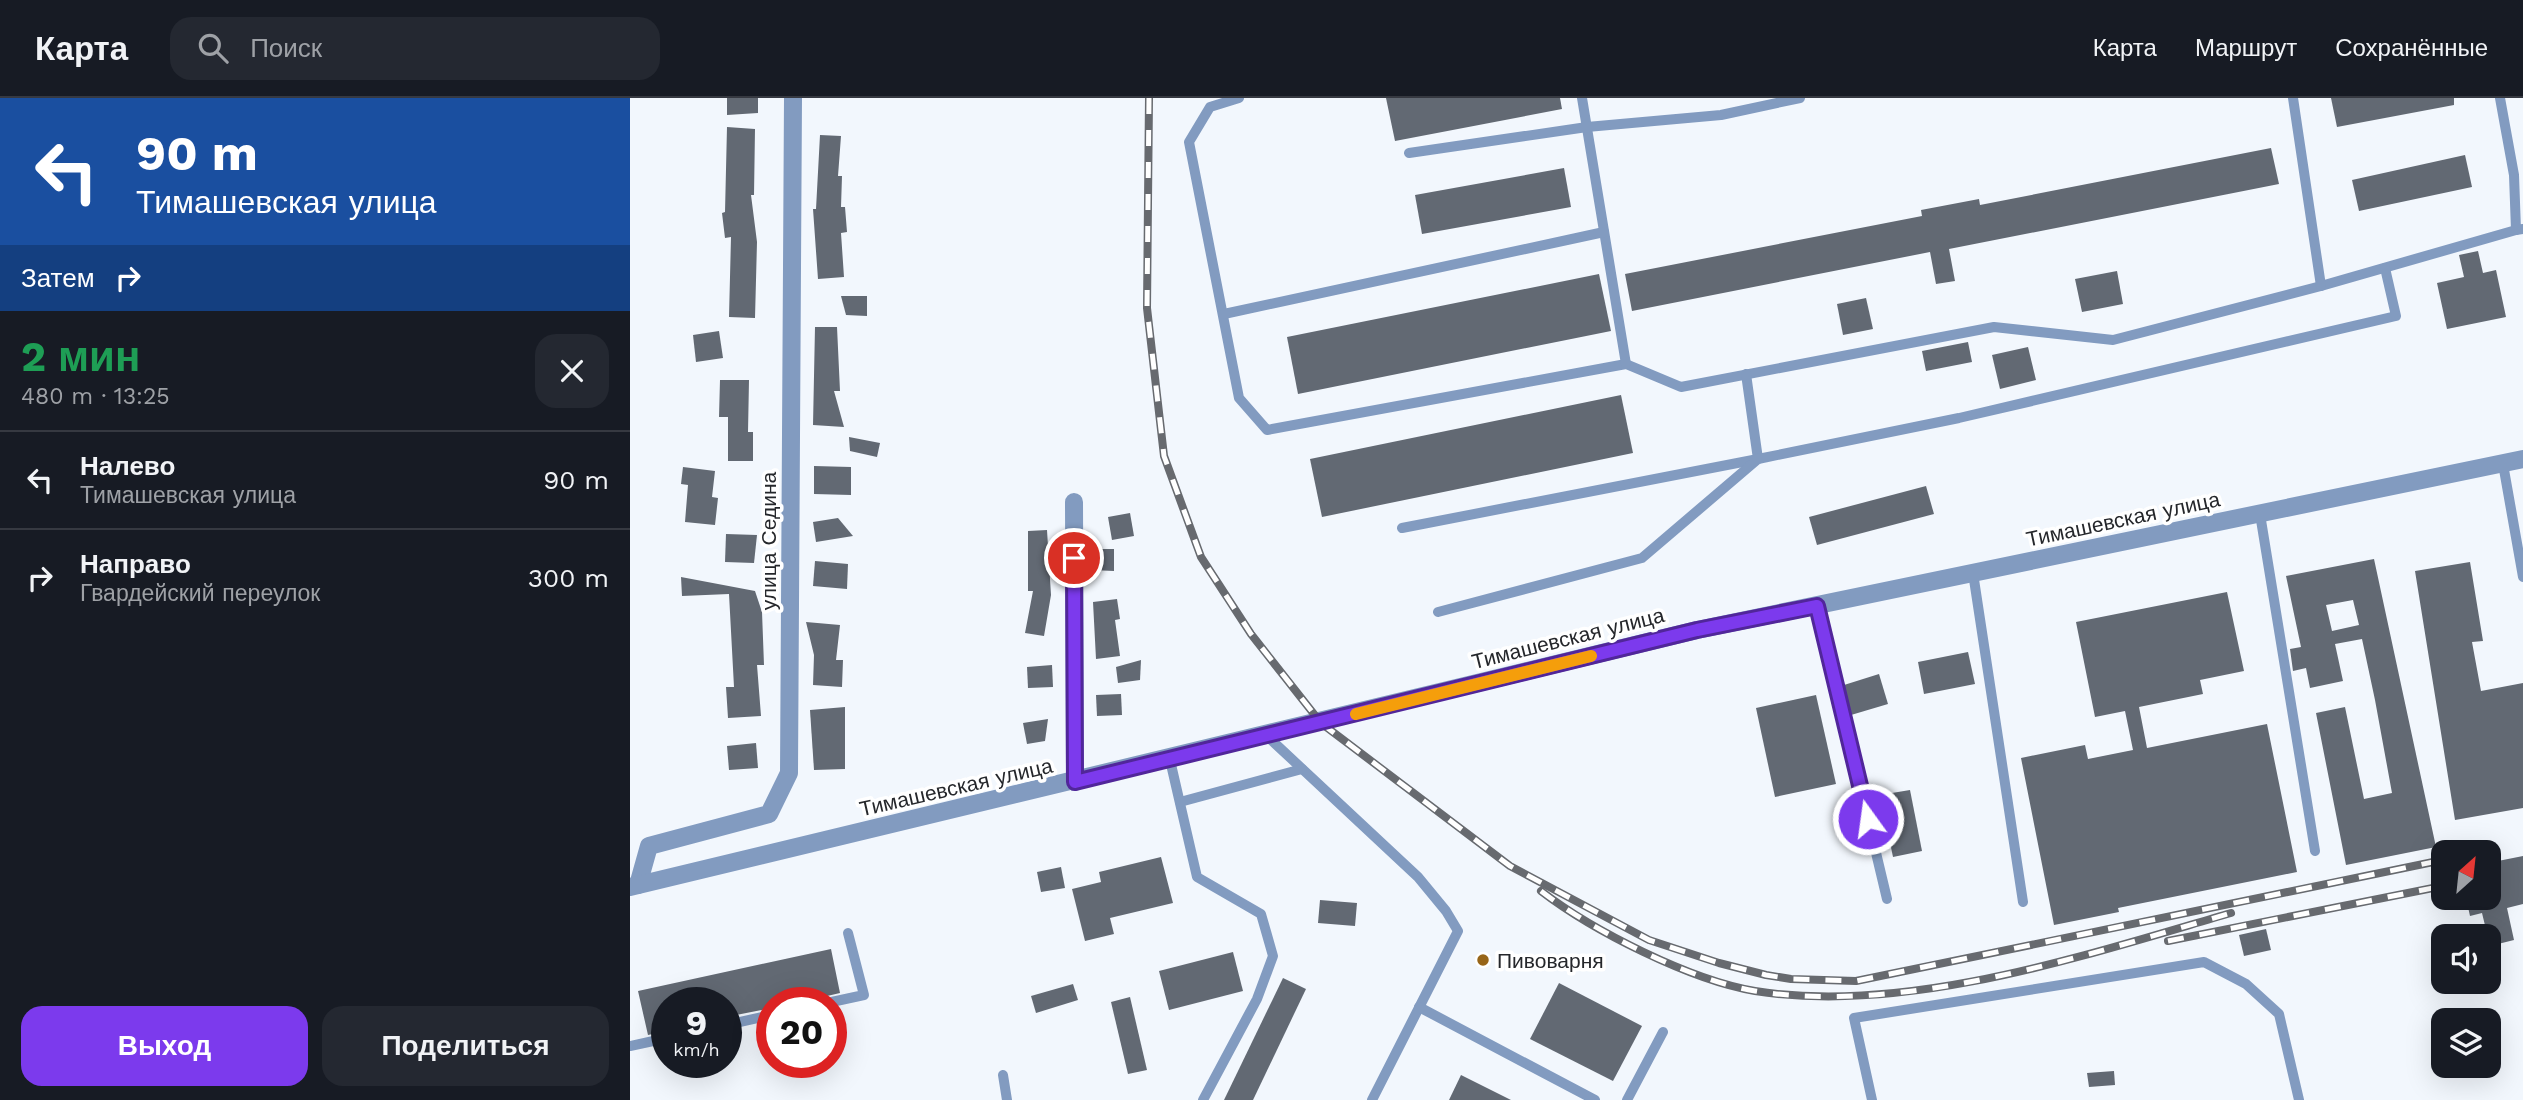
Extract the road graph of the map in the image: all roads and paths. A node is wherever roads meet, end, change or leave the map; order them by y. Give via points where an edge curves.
1 (793, 98) edge
2 (1239, 98) edge
3 (1582, 98) edge
4 (1800, 98) edge
5 (2293, 98) edge
6 (2500, 98) edge
7 (1587, 127) junction
8 (1409, 153) dead end
9 (2520, 230) edge
10 (1604, 232) junction
11 (2385, 268) junction
12 (2321, 286) junction
13 (1224, 314) junction
14 (1626, 364) junction
15 (1746, 374) junction
16 (1758, 459) junction
17 (2523, 459) edge
18 (2503, 464) junction
19 (1074, 502) dead end
20 (2260, 514) junction
21 (1402, 528) dead end
22 (1973, 573) junction
23 (2523, 577) edge
24 (1817, 606) junction
25 (1438, 612) dead end
26 (1266, 736) junction
27 (1170, 760) junction
28 (1302, 769) junction
29 (1075, 782) junction
30 (1180, 802) junction
31 (2315, 851) dead end
32 (634, 886) edge
33 (1888, 899) dead end
34 (2023, 902) dead end
35 (848, 933) dead end
36 (847, 999) edge
37 (1419, 1007) junction
38 (1663, 1032) dead end
39 (651, 1041) edge
40 (630, 1046) edge
41 (1003, 1075) dead end
42 (1007, 1100) edge
43 (1203, 1100) edge
44 (1372, 1100) edge
45 (1595, 1100) edge
46 (1627, 1100) edge
47 (1872, 1100) edge
48 (2299, 1100) edge

1 - 32 street, улица Седина via 789,774 769,814 649,846
2 - 13 lane via 1210,107 1189,142
3 - 7 lane
4 - 7 lane via 1721,115
5 - 12 lane
6 - 9 lane
7 - 8 lane
7 - 10 lane
9 - 11 lane
10 - 13 lane
10 - 14 lane
11 - 12 lane
11 - 16 lane via 2396,316 1972,415
12 - 15 lane via 2113,340 1994,327
13 - 14 lane via 1239,398 1267,430
14 - 15 lane via 1681,387
15 - 16 lane
16 - 21 lane
16 - 25 lane via 1642,558
17 - 18 street, Тимашевская улица
18 - 20 street, Тимашевская улица
18 - 23 lane
19 - 29 street
20 - 22 street, Тимашевская улица
20 - 31 lane
22 - 24 street, Тимашевская улица
22 - 34 lane
24 - 26 street, Тимашевская улица via 1697,630
24 - 33 lane
26 - 27 street, Тимашевская улица
26 - 28 lane
27 - 29 street, Тимашевская улица
27 - 30 lane
28 - 30 lane
28 - 37 lane via 1418,877 1458,931
29 - 32 street, Тимашевская улица
30 - 43 lane via 1197,877 1261,914 1273,956 1257,999
35 - 36 lane via 864,995
37 - 44 lane
37 - 45 lane
38 - 46 lane
39 - 40 lane
41 - 42 lane
47 - 48 lane via 1854,1018 2204,962 2246,984 2280,1014

